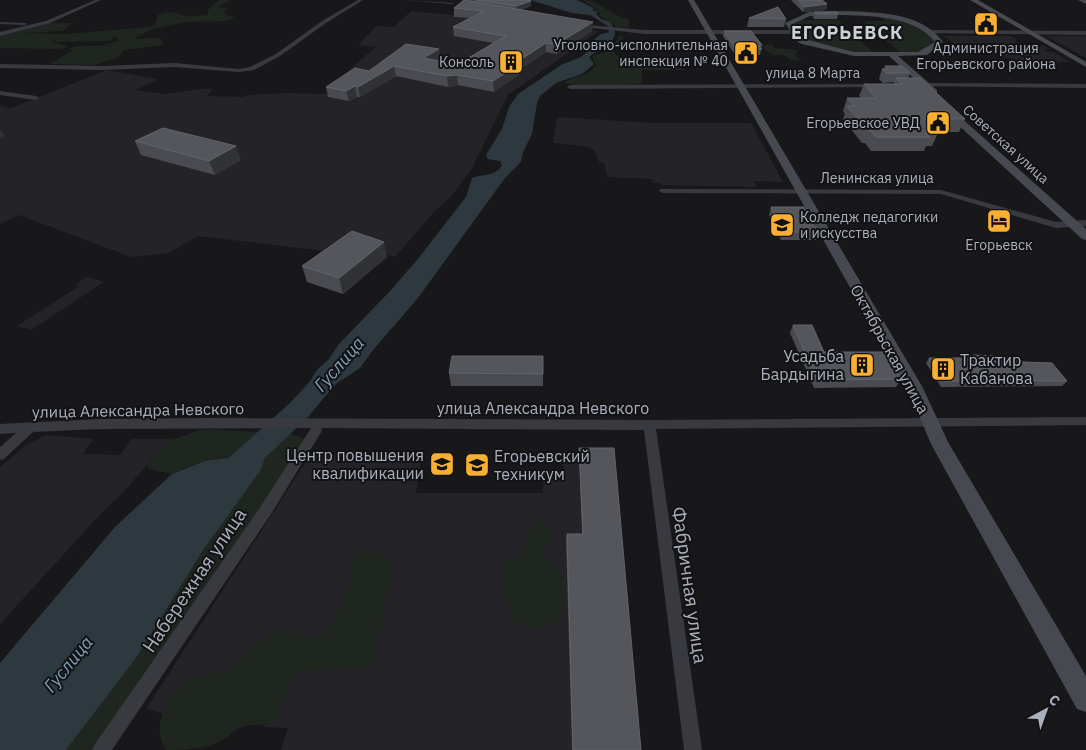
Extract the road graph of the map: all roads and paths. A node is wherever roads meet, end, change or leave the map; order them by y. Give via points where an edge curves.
1 (99, 0) edge
2 (361, 0) edge
3 (406, 0) edge
4 (691, 0) edge
5 (973, 0) edge
6 (1081, 0) edge
7 (1086, 2) edge
8 (452, 3) dead end
9 (831, 4) dead end
10 (841, 13) junction
11 (0, 23) edge
12 (39, 24) junction
13 (575, 25) edge
14 (710, 32) junction
15 (795, 32) junction
16 (929, 32) junction
17 (1029, 32) junction
18 (1086, 32) edge
19 (0, 34) edge
20 (888, 54) junction
21 (1086, 65) edge
22 (0, 66) edge
23 (919, 85) junction
24 (741, 86) junction
25 (883, 86) edge
26 (1086, 86) edge
27 (570, 87) dead end
28 (0, 93) edge
29 (36, 98) dead end
30 (663, 192) dead end
31 (801, 192) junction
32 (1082, 224) edge
33 (1086, 236) edge
34 (930, 421) junction
35 (1086, 421) edge
36 (649, 425) junction
37 (315, 427) junction
38 (29, 428) junction
39 (0, 429) edge
40 (0, 455) edge
41 (1086, 700) edge
42 (101, 750) edge
43 (693, 750) edge

1 - 12 street
2 - 22 street via 324,22 290,49 253,68 234,72 174,65 103,68
3 - 8 street
4 - 14 main road, Октябрьская улица
5 - 17 main road
6 - 7 main road
9 - 10 main road
10 - 15 main road via 797,18 789,24
10 - 16 main road via 872,14 912,22
11 - 12 street
12 - 19 street
13 - 14 street
14 - 15 street
14 - 24 main road, Октябрьская улица
15 - 20 main road via 808,43 854,54
16 - 17 street
16 - 20 main road via 939,42 924,52
17 - 18 street
17 - 21 main road
20 - 23 main road, Советская улица
23 - 26 street
23 - 32 main road, Советская улица
23 - 32 main road, Советская улица via 942,99
24 - 25 street, улица 8 Марта
24 - 27 street, улица 8 Марта
24 - 31 main road, Октябрьская улица
28 - 29 street
30 - 31 street, Ленинская улица
31 - 32 street, Ленинская улица via 941,192 1056,224
31 - 34 main road, Октябрьская улица via 917,392
32 - 33 main road, Советская улица
34 - 35 street, улица Александра Невского
34 - 36 street, улица Александра Невского
34 - 41 main road, Октябрьская улица
36 - 37 street, улица Александра Невского
36 - 43 street, Фабричная улица
37 - 38 street, улица Александра Невского via 111,424
37 - 42 street, Набережная улица via 266,510
38 - 39 street, улица Александра Невского
38 - 40 street

